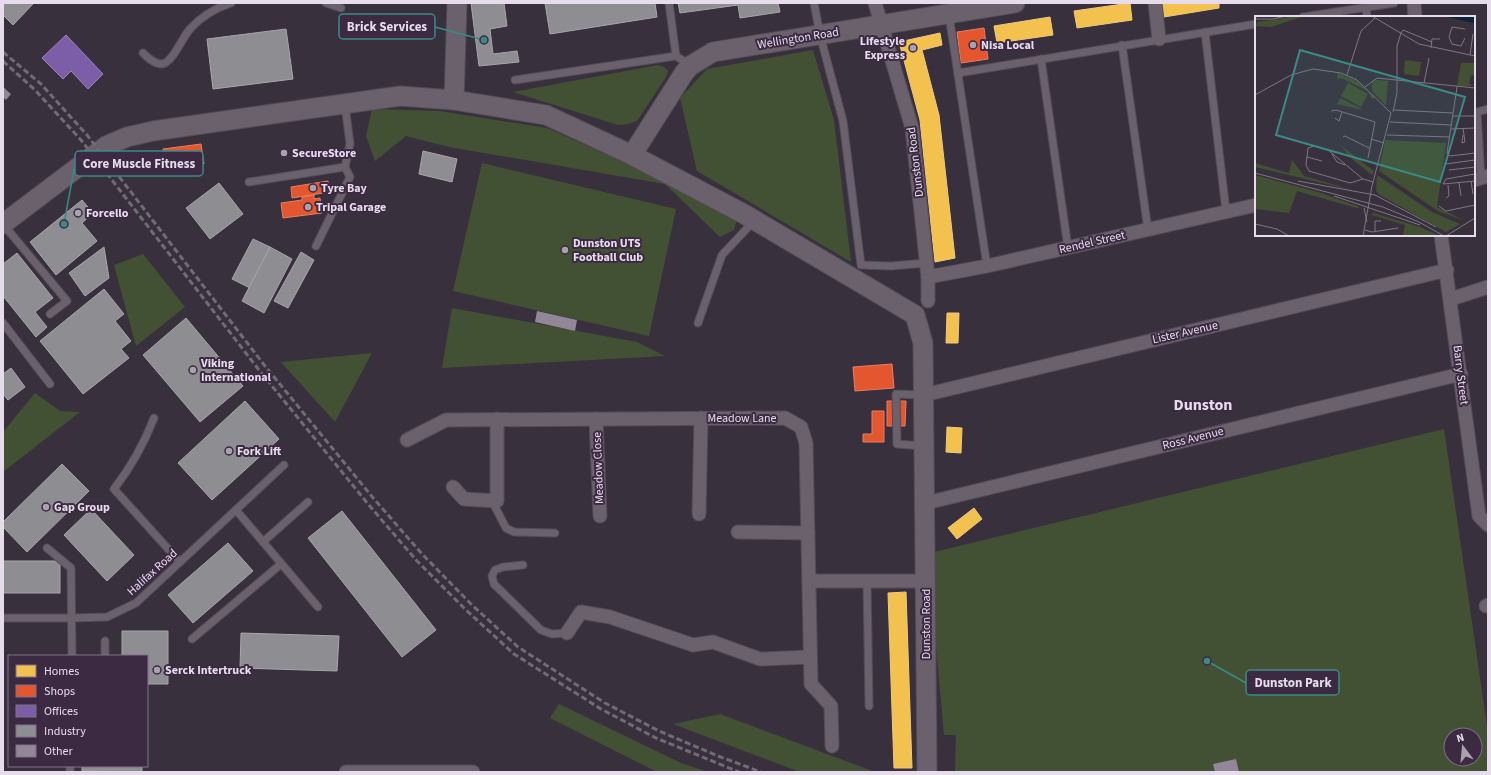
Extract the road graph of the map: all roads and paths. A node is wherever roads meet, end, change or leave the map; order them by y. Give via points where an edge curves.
1 (231, 3) edge
2 (326, 3) edge
3 (457, 3) edge
4 (669, 3) edge
5 (814, 3) edge
6 (875, 3) edge
7 (1015, 3) edge
8 (1155, 3) edge
9 (1394, 3) edge
10 (1414, 3) edge
11 (1366, 7) junction
12 (341, 8) dead end
13 (942, 14) junction
14 (1309, 16) edge
15 (1367, 16) edge
16 (1415, 16) edge
17 (1255, 24) edge
18 (880, 25) junction
19 (1205, 32) junction
20 (820, 35) junction
21 (1159, 39) junction
22 (1122, 45) junction
23 (143, 53) dead end
24 (1041, 59) junction
25 (683, 61) junction
26 (958, 73) junction
27 (515, 80) dead end
28 (454, 100) junction
29 (344, 104) junction
30 (1488, 109) edge
31 (632, 154) junction
32 (345, 167) junction
33 (1481, 178) edge
34 (250, 182) dead end
35 (1255, 205) edge
36 (1226, 212) junction
37 (754, 220) junction
38 (3, 224) edge
39 (1148, 230) junction
40 (1441, 236) edge
41 (316, 246) dead end
42 (1068, 248) junction
43 (926, 263) junction
44 (987, 266) junction
45 (1447, 270) junction
46 (928, 277) junction
47 (1488, 288) edge
48 (1451, 300) junction
49 (928, 301) dead end
50 (50, 314) dead end
51 (698, 323) dead end
52 (3, 324) edge
53 (1461, 374) junction
54 (50, 384) dead end
55 (924, 395) junction
56 (154, 418) dead end
57 (701, 418) junction
58 (497, 419) junction
59 (596, 419) junction
60 (407, 440) dead end
61 (925, 446) junction
62 (284, 465) dead end
63 (453, 487) dead end
64 (492, 500) junction
65 (308, 502) dead end
66 (926, 503) junction
67 (236, 510) junction
68 (699, 514) dead end
69 (600, 516) dead end
70 (1488, 525) edge
71 (738, 532) dead end
72 (555, 533) dead end
73 (808, 533) junction
74 (263, 542) junction
75 (47, 548) dead end
76 (180, 562) junction
77 (281, 564) junction
78 (523, 565) dead end
79 (809, 581) junction
80 (867, 581) junction
81 (926, 581) junction
82 (318, 606) dead end
83 (3, 618) edge
84 (72, 618) junction
85 (566, 633) joint
86 (192, 639) dead end
87 (105, 641) dead end
88 (72, 655) edge
89 (105, 655) edge
90 (810, 658) junction
91 (868, 706) dead end
92 (832, 746) dead end
93 (346, 772) edge
94 (473, 772) edge
95 (927, 772) edge

1 - 23 lane via 220,6 189,29 168,61 162,64 151,61
2 - 12 lane
3 - 28 street
4 - 25 lane
5 - 20 lane
6 - 18 street, Dunston Road
7 - 13 street, Wellington Road
8 - 21 street
9 - 11 lane
10 - 16 street
11 - 14 lane
11 - 15 lane
13 - 18 street, Wellington Road
13 - 26 lane
17 - 19 lane
18 - 20 street, Wellington Road
18 - 43 street, Dunston Road via 912,128
19 - 21 lane
19 - 36 lane
20 - 25 street, Wellington Road via 713,52
20 - 43 lane via 843,121 861,265
21 - 22 lane
22 - 24 lane
22 - 39 lane
24 - 26 lane
24 - 42 lane
25 - 27 lane
25 - 31 street, Wellington Road
26 - 44 lane
28 - 29 street, Dunston Road via 400,96
28 - 31 street, Dunston Road via 546,115
29 - 32 lane via 350,144
29 - 38 street, Dunston Road via 153,131 127,138 106,146 85,160
30 - 33 lane via 1477,112
31 - 37 street, Dunston Road
32 - 34 lane
32 - 41 lane via 350,177
35 - 36 street, Rendel Street
36 - 39 street, Rendel Street
37 - 51 lane via 722,255
37 - 55 street, Dunston Road via 915,316 923,343
38 - 50 lane via 67,302
39 - 42 street, Rendel Street
40 - 45 street, Barry Street
42 - 44 street, Rendel Street
43 - 46 street, Dunston Road
44 - 46 street, Rendel Street
45 - 48 street, Barry Street
45 - 55 street, Lister Avenue
46 - 49 street, Dunston Road
47 - 48 street
48 - 53 street, Barry Street
52 - 54 lane
53 - 66 street, Ross Avenue
53 - 70 street, Barry Street via 1479,516
55 - 61 street, Dunston Road
55 - 61 lane via 896,394 897,444
56 - 76 lane via 146,440 114,489
57 - 59 street, Meadow Lane
57 - 68 street
57 - 73 street, Meadow Lane via 785,418 800,427 806,443
58 - 59 street, Meadow Lane
58 - 60 street, Meadow Lane via 446,420
58 - 64 street via 497,501
59 - 69 street, Meadow Close
61 - 66 street, Dunston Road
62 - 67 lane, Halifax Road
63 - 64 street via 464,499
64 - 72 lane via 506,528 514,532
65 - 74 lane
66 - 81 street, Dunston Road
67 - 74 lane
67 - 76 lane, Halifax Road
71 - 73 street
73 - 79 street, Meadow Lane
74 - 77 lane
75 - 84 lane via 70,568
76 - 84 lane, Halifax Road via 136,603 107,617
77 - 82 lane
77 - 86 lane
78 - 85 lane via 503,566 495,570 492,576 494,584 541,630 552,634
79 - 80 street
79 - 90 street, Meadow Lane
80 - 81 street
80 - 91 lane
81 - 95 street, Dunston Road
83 - 84 lane, Halifax Road
84 - 88 lane
85 - 90 street via 581,612 610,617 693,645 713,642 760,659
87 - 89 lane
90 - 92 street, Meadow Lane via 811,684 831,706
93 - 94 street

